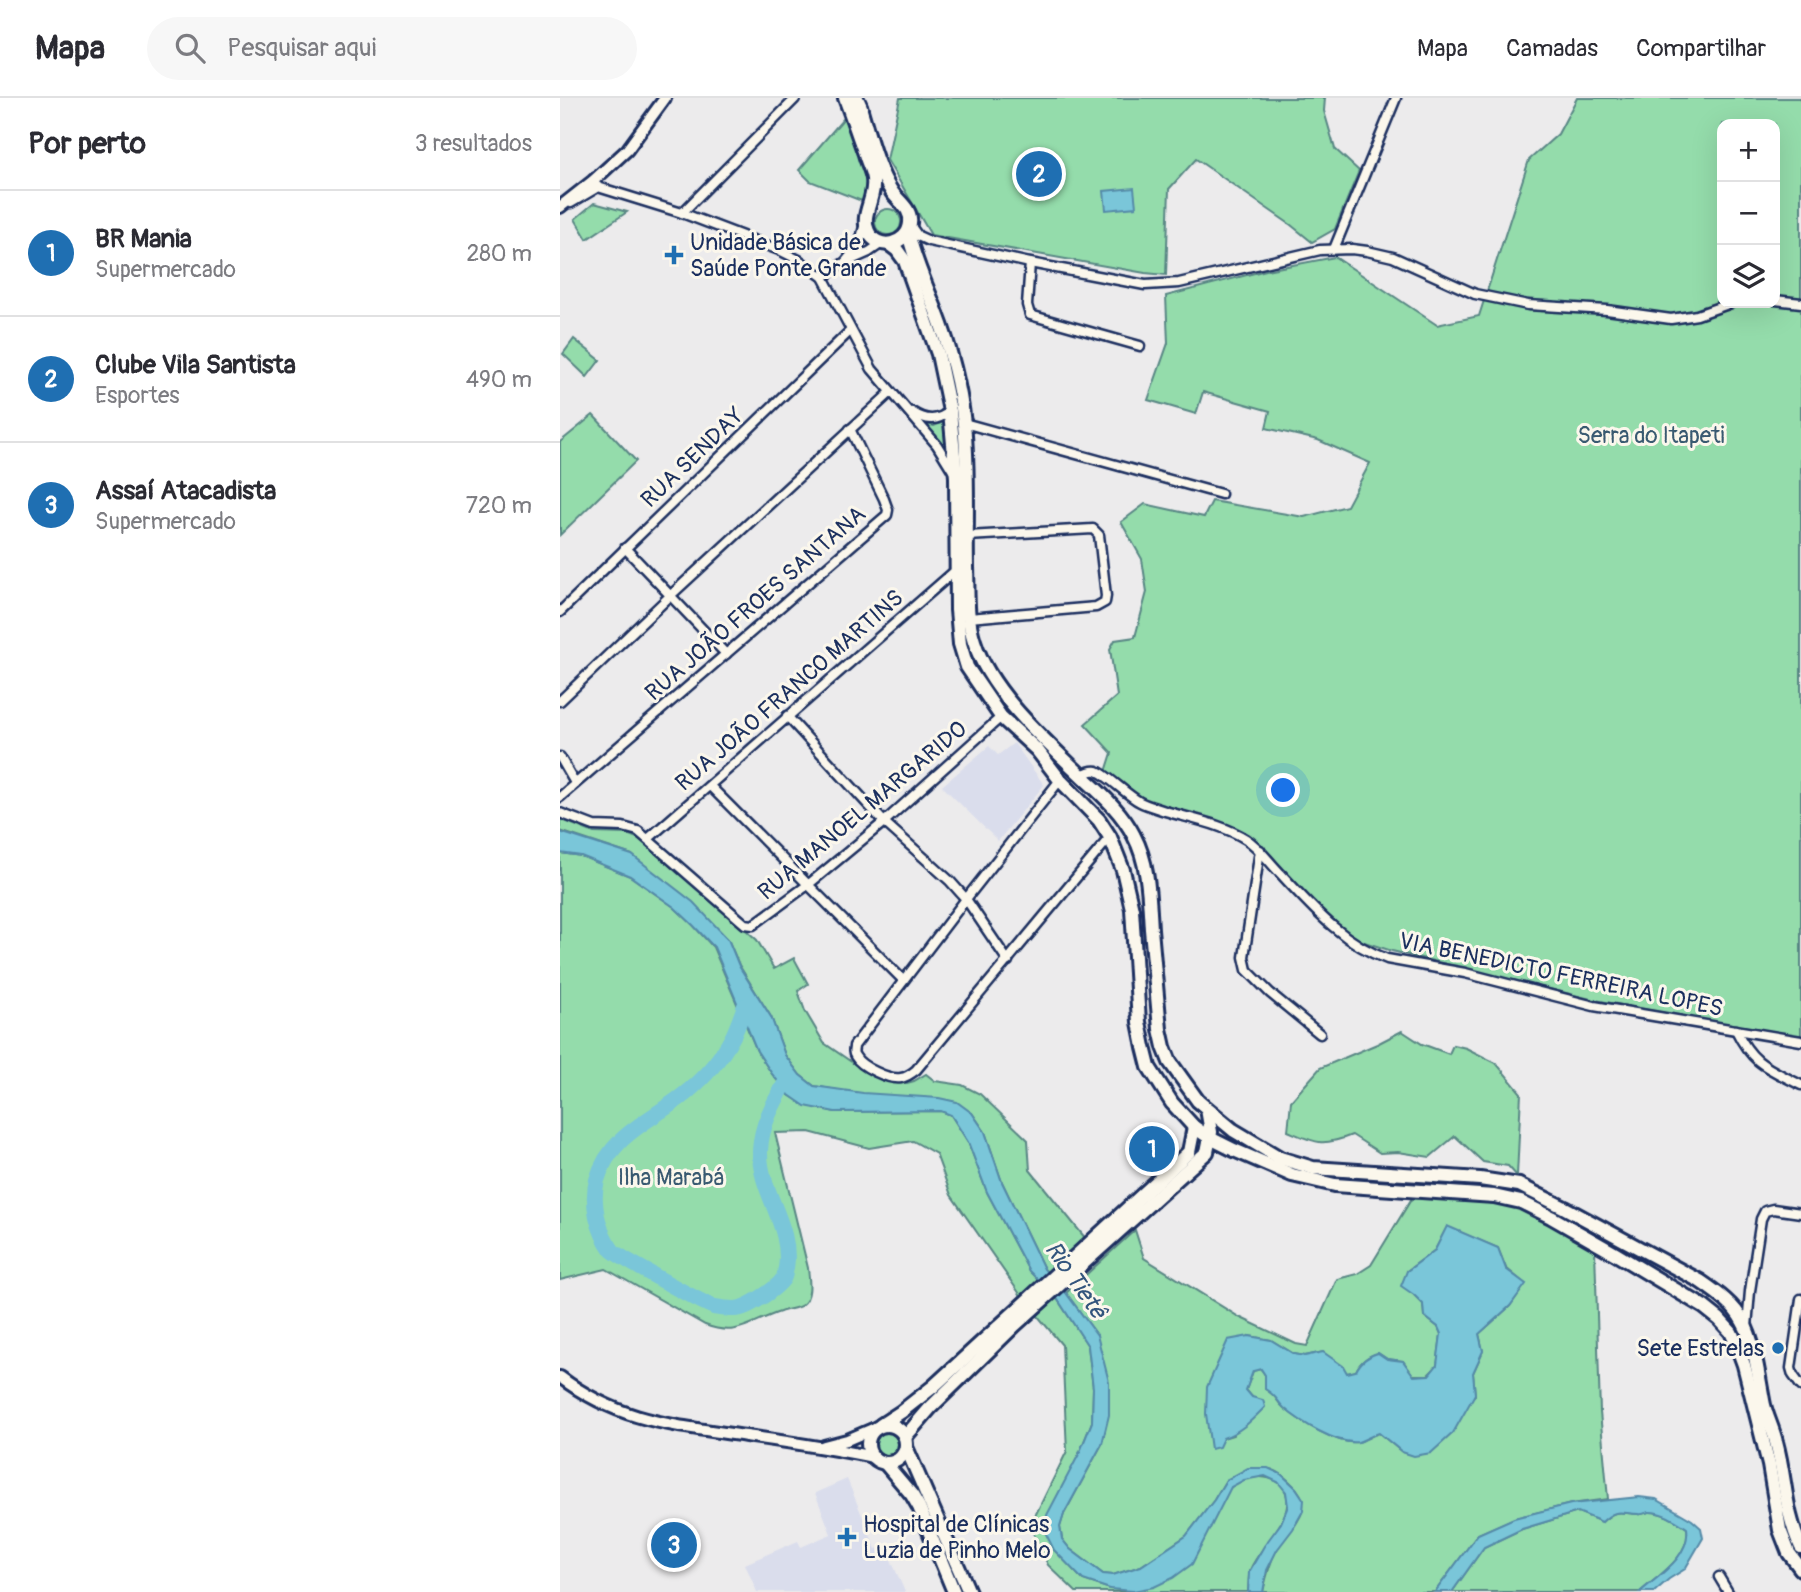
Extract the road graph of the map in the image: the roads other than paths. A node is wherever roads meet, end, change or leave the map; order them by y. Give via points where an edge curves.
1 (665, 98) edge
2 (845, 98) edge
3 (1396, 98) edge
4 (795, 99) edge
5 (859, 101) edge
6 (596, 184) junction
7 (900, 202) junction
8 (560, 209) edge
9 (869, 209) junction
10 (682, 213) junction
11 (865, 222) junction
12 (909, 229) junction
13 (885, 243) junction
14 (1334, 249) junction
15 (844, 263) junction
16 (1030, 263) junction
17 (823, 277) junction
18 (1780, 301) edge
19 (1801, 303) edge
20 (1717, 308) edge
21 (850, 331) junction
22 (1140, 346) dead end
23 (891, 392) junction
24 (906, 408) junction
25 (950, 411) junction
26 (964, 423) junction
27 (850, 429) junction
28 (956, 477) junction
29 (1221, 494) dead end
30 (967, 536) junction
31 (625, 548) junction
32 (956, 570) junction
33 (671, 595) junction
34 (560, 611) edge
35 (969, 618) junction
36 (726, 654) junction
37 (560, 701) edge
38 (787, 716) junction
39 (1001, 717) junction
40 (560, 757) edge
41 (1082, 775) junction
42 (1060, 780) junction
43 (575, 783) junction
44 (710, 786) junction
45 (560, 797) edge
46 (560, 813) edge
47 (884, 822) junction
48 (1110, 837) junction
49 (648, 839) junction
50 (1260, 850) junction
51 (809, 884) junction
52 (965, 900) junction
53 (1008, 961) junction
54 (903, 980) junction
55 (1736, 1030) junction
56 (1320, 1034) dead end
57 (1801, 1041) edge
58 (1801, 1085) edge
59 (1207, 1109) junction
60 (1194, 1127) junction
61 (1210, 1138) junction
62 (1801, 1213) edge
63 (1071, 1268) junction
64 (1801, 1299) edge
65 (1013, 1321) junction
66 (1747, 1329) junction
67 (560, 1377) edge
68 (1801, 1386) edge
69 (878, 1427) junction
70 (905, 1442) junction
71 (821, 1446) junction
72 (873, 1457) junction
73 (885, 1463) junction
74 (1801, 1547) edge
75 (1801, 1569) edge
76 (1719, 1577) dead end
77 (954, 1592) edge
78 (970, 1592) edge
79 (1728, 1592) edge

1 - 6 street
2 - 9 main road via 873,179
3 - 14 street
4 - 10 street
5 - 7 main road via 885,179
6 - 8 street
6 - 10 street
7 - 9 main road via 886,198
7 - 12 main road via 908,212
9 - 11 main road
10 - 17 street via 779,250
11 - 13 main road via 870,236
11 - 15 street via 859,245
12 - 13 main road via 901,240
12 - 16 street via 929,241
12 - 26 main road via 914,257 948,349
13 - 15 street
13 - 25 main road via 905,261 938,354
14 - 16 street via 1165,285
14 - 20 street via 1392,257 1475,294 1528,305 1671,319
15 - 17 street
16 - 22 street via 1030,315
17 - 21 street
18 - 19 street
21 - 23 street
21 - 31 street, RUA SENDAY
23 - 24 street
23 - 27 street
24 - 25 street via 930,420
24 - 28 street via 945,455
25 - 28 main road
26 - 29 street
26 - 30 main road
27 - 33 street
27 - 36 street, RUA JOÃO FROES SANTANA via 888,513
28 - 32 main road
30 - 35 main road
30 - 35 street via 1093,529 1099,535 1106,596 1096,607
31 - 33 street
31 - 34 street, RUA SENDAY
32 - 38 street, RUA JOÃO FRANCO MARTINS
32 - 39 main road via 960,644 967,667
33 - 36 street
33 - 37 street
35 - 41 main road via 984,664 1007,699
36 - 43 street, RUA JOÃO FROES SANTANA
38 - 44 street, RUA JOÃO FRANCO MARTINS
38 - 47 street
39 - 42 main road via 1037,750
39 - 47 street, RUA MANOEL MARGARIDO
40 - 43 street
41 - 50 street, VIA BENEDICTO FERREIRA LOPES via 1100,772 1144,804 1228,830
41 - 59 main road via 1111,803 1139,847 1146,873 1164,1047 1180,1077
42 - 48 main road
42 - 52 street
43 - 45 street, RUA JOÃO FROES SANTANA
44 - 49 street, RUA JOÃO FRANCO MARTINS
44 - 51 street
46 - 49 street via 594,826 632,828
47 - 51 street, RUA MANOEL MARGARIDO
47 - 52 street
48 - 53 street
48 - 60 main road via 1132,909 1139,1022 1146,1057 1172,1103
49 - 51 street, RUA MANOEL MARGARIDO via 745,924 755,924
50 - 55 street, VIA BENEDICTO FERREIRA LOPES via 1339,932 1377,955 1594,1006
50 - 56 street via 1244,957 1247,970
51 - 54 street
52 - 53 street
52 - 54 street
53 - 54 street via 916,1070 897,1079 854,1055 855,1045
55 - 57 street, VIA BENEDICTO FERREIRA LOPES
55 - 58 street via 1755,1059
59 - 61 main road
59 - 66 main road via 1280,1158 1313,1168 1519,1185 1700,1281 1730,1305
60 - 61 main road
60 - 63 main road via 1189,1152
61 - 63 main road via 1207,1152
61 - 75 main road via 1275,1169 1313,1181 1512,1199 1704,1307 1731,1332 1736,1343 1769,1465 1780,1530
62 - 66 street via 1765,1211
63 - 65 main road
64 - 68 street via 1791,1368
65 - 69 main road
65 - 70 main road via 930,1408
66 - 74 main road via 1777,1442 1785,1497
67 - 71 street via 598,1402 662,1424
69 - 70 main road via 898,1427
69 - 71 street
69 - 72 main road via 870,1433 867,1445
70 - 73 main road via 904,1453
70 - 78 main road
71 - 72 street
72 - 73 main road
73 - 77 main road via 919,1507
76 - 79 street

